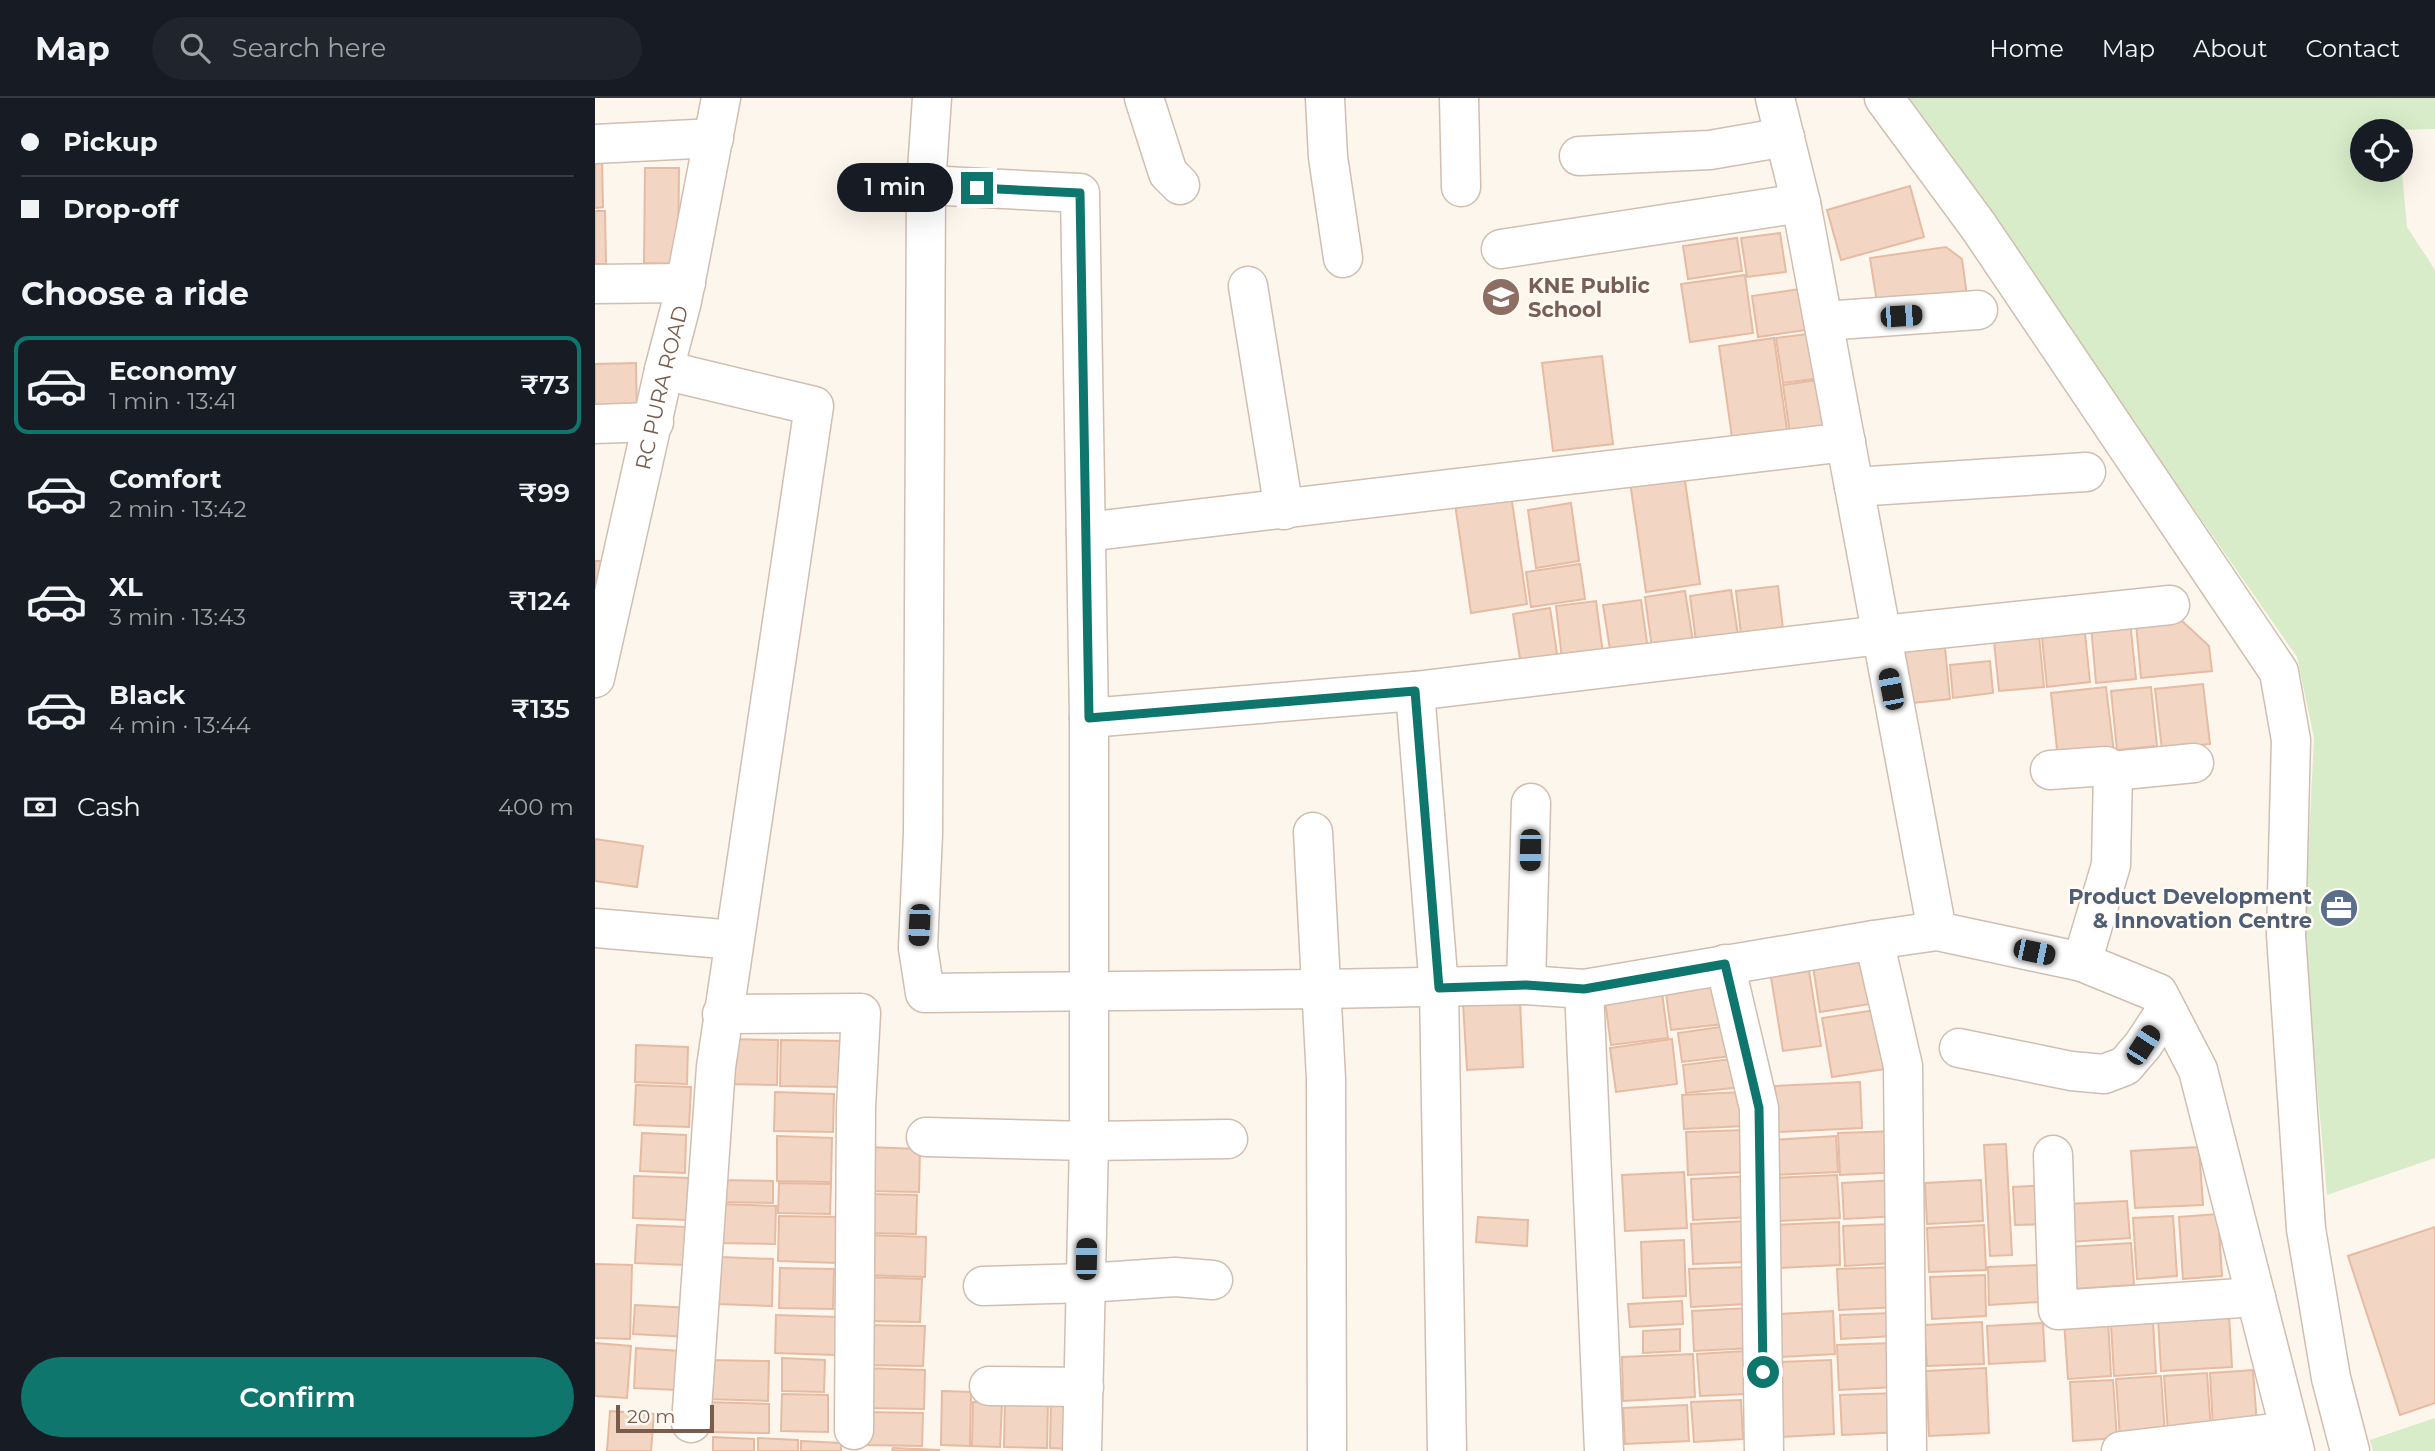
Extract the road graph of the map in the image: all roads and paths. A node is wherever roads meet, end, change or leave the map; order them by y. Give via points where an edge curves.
1 (721, 98) edge
2 (932, 98) edge
3 (1144, 98) edge
4 (1325, 98) edge
5 (1459, 98) edge
6 (1775, 98) edge
7 (1884, 98) edge
8 (1785, 137) junction
9 (714, 138) junction
10 (595, 144) edge
11 (1579, 156) dead end
12 (926, 185) junction
13 (1180, 185) dead end
14 (1461, 187) dead end
15 (1801, 203) junction
16 (1501, 249) dead end
17 (1343, 258) dead end
18 (686, 283) junction
19 (595, 285) edge
20 (1248, 286) dead end
21 (1978, 310) dead end
22 (1824, 321) junction
23 (664, 370) junction
24 (654, 422) junction
25 (595, 424) edge
26 (1846, 442) junction
27 (2086, 472) dead end
28 (1854, 487) junction
29 (1284, 510) junction
30 (1086, 532) junction
31 (610, 545) edge
32 (2170, 605) dead end
33 (1881, 635) junction
34 (595, 678) edge
35 (1415, 691) junction
36 (1089, 718) junction
37 (2194, 763) dead end
38 (2050, 770) dead end
39 (2113, 771) junction
40 (1531, 803) dead end
41 (1313, 832) dead end
42 (595, 928) edge
43 (1937, 931) junction
44 (734, 940) junction
45 (1874, 940) junction
46 (2083, 962) junction
47 (1725, 964) junction
48 (1526, 985) junction
49 (1439, 988) junction
50 (1323, 989) junction
51 (1584, 989) junction
52 (1089, 993) junction
53 (2166, 1010) junction
54 (722, 1014) junction
55 (1959, 1048) dead end
56 (926, 1137) dead end
57 (1228, 1139) dead end
58 (1089, 1141) junction
59 (2053, 1155) dead end
60 (1213, 1280) dead end
61 (1086, 1283) junction
62 (982, 1286) dead end
63 (2256, 1297) junction
64 (989, 1386) dead end
65 (1084, 1387) junction
66 (691, 1423) dead end
67 (854, 1430) dead end
68 (2292, 1441) edge
69 (1082, 1451) edge
70 (1327, 1451) edge
71 (1447, 1451) edge
72 (1604, 1451) edge
73 (1764, 1451) edge
74 (1907, 1451) edge
75 (2121, 1451) edge
76 (2350, 1451) edge

1 - 9 street, RC PURA ROAD
2 - 12 street
3 - 13 street via 1168,173
4 - 17 street via 1328,157
5 - 14 street
6 - 8 street
7 - 76 street via 1979,226 2279,672 2291,740 2286,935 2306,1229 2331,1378
8 - 11 street via 1710,150
8 - 15 street
9 - 10 street
9 - 18 street, RC PURA ROAD
12 - 30 street via 1080,193
12 - 52 street via 923,820 918,948 925,993
15 - 16 street
15 - 22 street
18 - 19 street
18 - 23 street, RC PURA ROAD
20 - 29 street
21 - 22 street
22 - 26 street
23 - 24 street, RC PURA ROAD
23 - 44 street via 814,406
24 - 25 street
24 - 31 street, RC PURA ROAD
26 - 28 street
26 - 29 street
27 - 28 street
28 - 33 street
29 - 30 street
30 - 36 street
31 - 34 street, RC PURA ROAD
32 - 33 street
33 - 35 street
33 - 43 street
35 - 36 street
35 - 49 street
36 - 52 street
37 - 39 street
38 - 39 street via 2106,766
39 - 46 street via 2111,864
40 - 48 street
41 - 50 street
42 - 44 street
43 - 45 street
43 - 46 street
44 - 54 street
45 - 47 street
45 - 74 street via 1903,1066
46 - 53 street via 2158,993
47 - 51 street
47 - 73 street via 1759,1108
48 - 49 street
48 - 51 street
49 - 50 street
49 - 71 street
50 - 52 street
50 - 70 street
51 - 72 street
52 - 58 street
53 - 55 street via 2125,1066 2104,1074
53 - 63 street via 2198,1070
54 - 66 street
54 - 67 street via 861,1013
56 - 58 street
57 - 58 street
58 - 61 street
59 - 63 street via 2057,1310
60 - 61 street via 1175,1277
61 - 62 street
61 - 65 street
63 - 68 street
64 - 65 street
65 - 69 street
68 - 75 street

